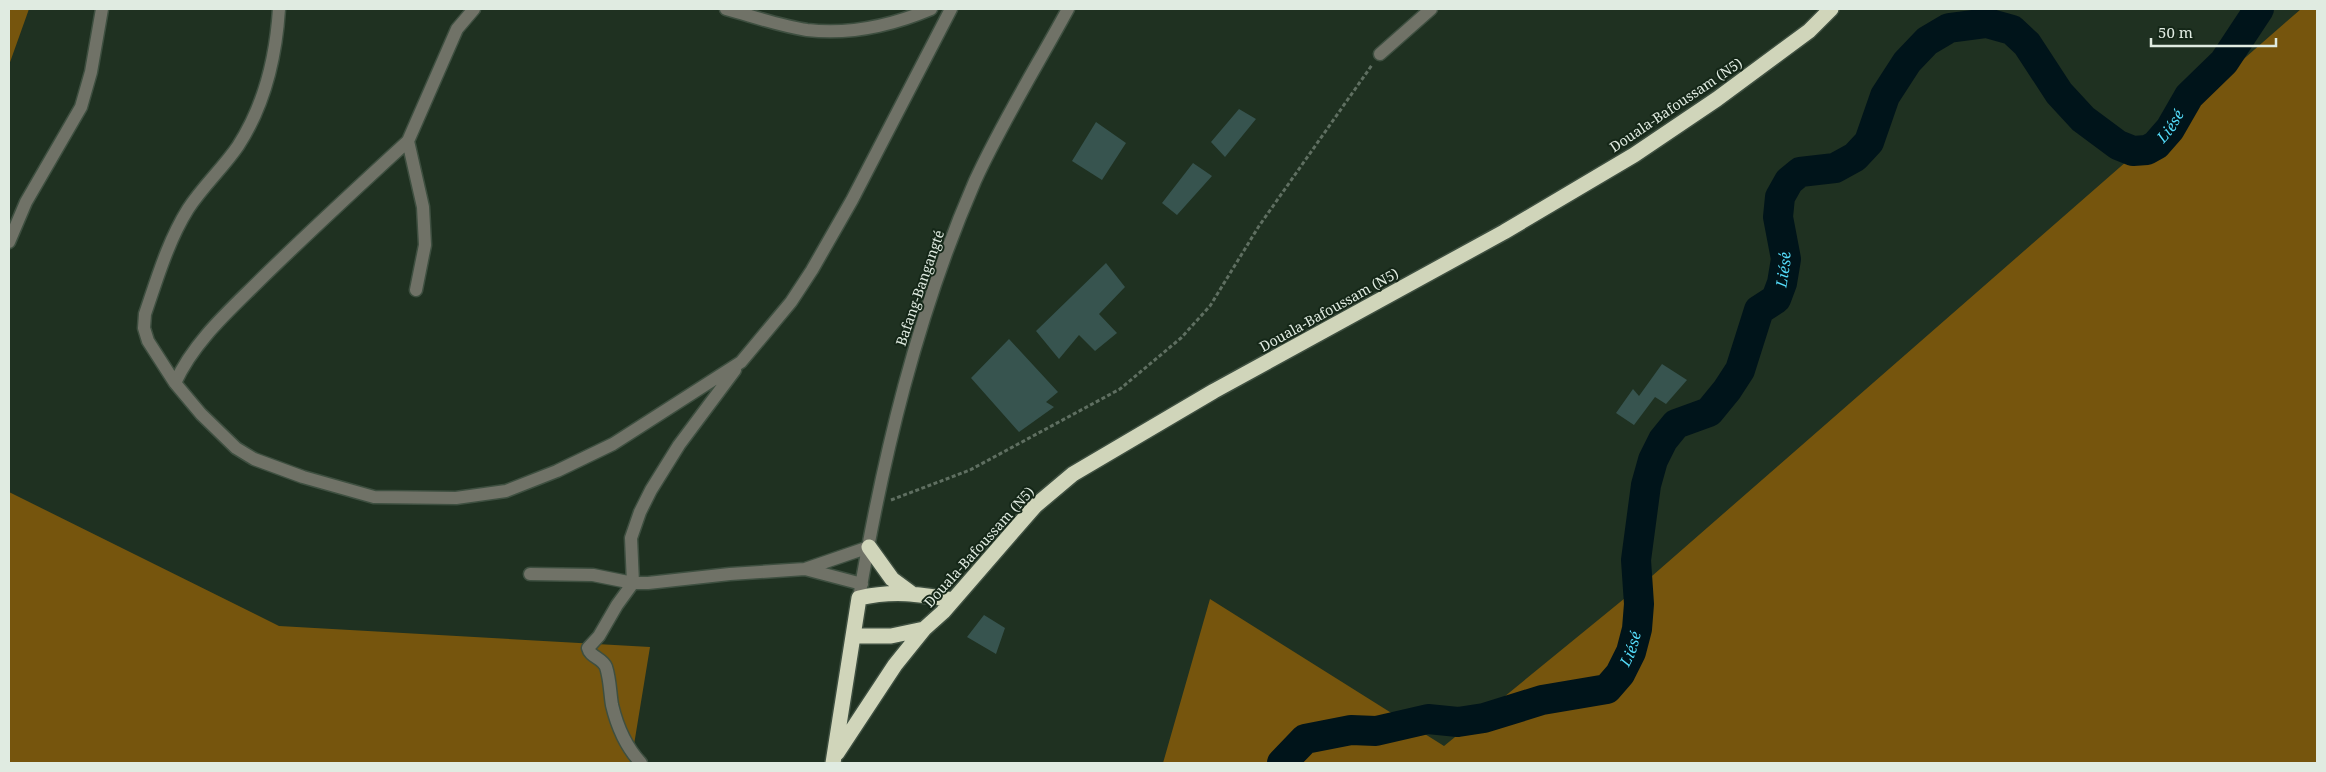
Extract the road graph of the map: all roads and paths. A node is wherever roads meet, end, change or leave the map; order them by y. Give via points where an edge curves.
1 (102, 9) edge
2 (279, 9) edge
3 (474, 9) edge
4 (726, 9) edge
5 (931, 9) edge
6 (951, 9) edge
7 (1068, 9) edge
8 (1431, 9) edge
9 (1832, 9) edge
10 (1380, 54) joint
11 (408, 141) junction
12 (9, 242) edge
13 (416, 290) dead end
14 (741, 362) junction
15 (175, 383) junction
16 (876, 506) junction
17 (869, 547) junction
18 (805, 569) junction
19 (530, 574) dead end
20 (633, 583) junction
21 (860, 591) junction
22 (911, 592) junction
23 (953, 600) junction
24 (924, 629) junction
25 (855, 636) junction
26 (834, 761) edge
27 (641, 763) edge

1 - 12 street via 81,107 26,202
2 - 15 street via 271,65 256,112 238,146 198,195 175,232 145,314 144,328 148,341
3 - 11 street via 457,29
4 - 5 street via 784,25 827,31 872,27
6 - 14 street via 812,270 791,302
7 - 16 street, Bafang-Bangangté via 998,135 953,235 916,343
8 - 10 street
9 - 23 highway, Douala-Bafoussam (N5) via 1808,31 1717,99 1634,155 1504,232 1214,391 1074,474 1035,506
10 - 16 path via 1259,226 1210,306 1181,338 1120,389 970,470
11 - 13 street via 424,217 425,245
11 - 15 street via 321,219 218,322 192,353
14 - 15 street via 649,422 565,467 506,491 456,498 374,497 303,478 254,460 236,448 201,414
14 - 20 street via 679,445 640,512 631,538
16 - 17 street, Bafang-Bangangté
17 - 18 street
17 - 21 street, Bafang-Bangangté
17 - 22 highway via 892,579
18 - 20 street
18 - 21 street
19 - 20 street via 594,575
20 - 27 street via 588,650 604,664 613,707 628,750
21 - 22 highway via 878,594
21 - 25 highway
22 - 23 highway
23 - 24 highway, Douala-Bafoussam (N5)
24 - 25 highway, Douala-Bafoussam (N5) via 891,636
24 - 26 highway via 895,665
25 - 26 highway

